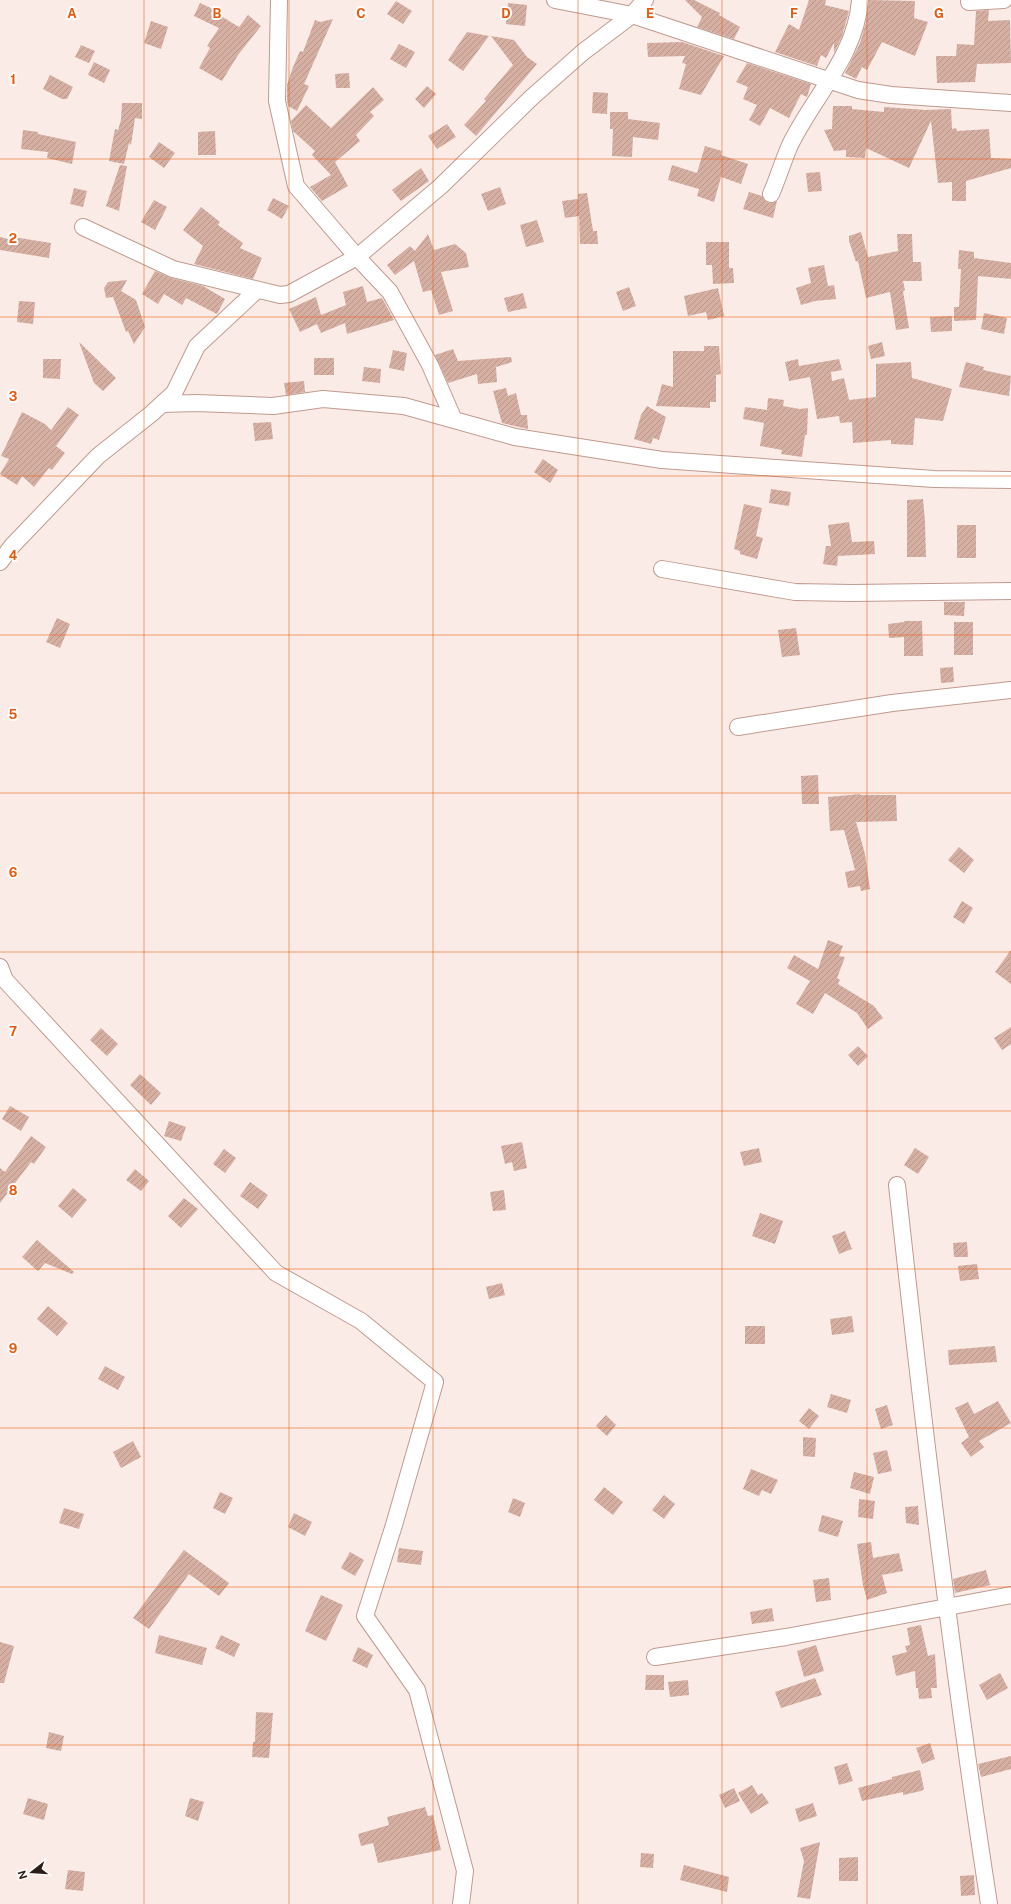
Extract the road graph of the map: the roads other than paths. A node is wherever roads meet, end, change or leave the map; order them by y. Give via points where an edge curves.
1 (279, 0) edge
2 (555, 0) edge
3 (645, 0) edge
4 (860, 0) edge
5 (1004, 0) edge
6 (969, 2) dead end
7 (631, 7) edge
8 (828, 81) junction
9 (1011, 103) edge
10 (772, 194) dead end
11 (83, 226) dead end
12 (357, 257) junction
13 (257, 290) junction
14 (162, 404) junction
15 (454, 420) junction
16 (1011, 480) edge
17 (0, 562) edge
18 (662, 569) dead end
19 (1011, 591) edge
20 (1011, 690) edge
21 (738, 727) dead end
22 (0, 967) edge
23 (897, 1185) dead end
24 (1011, 1595) edge
25 (947, 1608) junction
26 (655, 1657) dead end
27 (461, 1904) edge
28 (988, 1904) edge

1 - 12 street via 277,102 295,181 299,190
2 - 7 street
3 - 7 street
4 - 8 street via 859,13 846,53
5 - 6 street
7 - 8 street
7 - 12 street via 531,98 441,186
8 - 9 street via 858,90 891,94
8 - 10 street via 790,145
11 - 13 street via 172,269
12 - 13 street via 289,294 280,295
12 - 15 street via 390,292 430,365
13 - 14 street via 197,346 174,393
14 - 15 street via 273,406 323,399 404,406
14 - 17 street via 98,456 12,546
15 - 16 street via 515,436 662,460 934,479
18 - 19 street via 795,592
20 - 21 street via 892,703
22 - 27 street via 5,980 276,1273 361,1320 435,1382 365,1616 417,1690 465,1870
23 - 25 street
24 - 25 street
25 - 26 street
25 - 28 street

